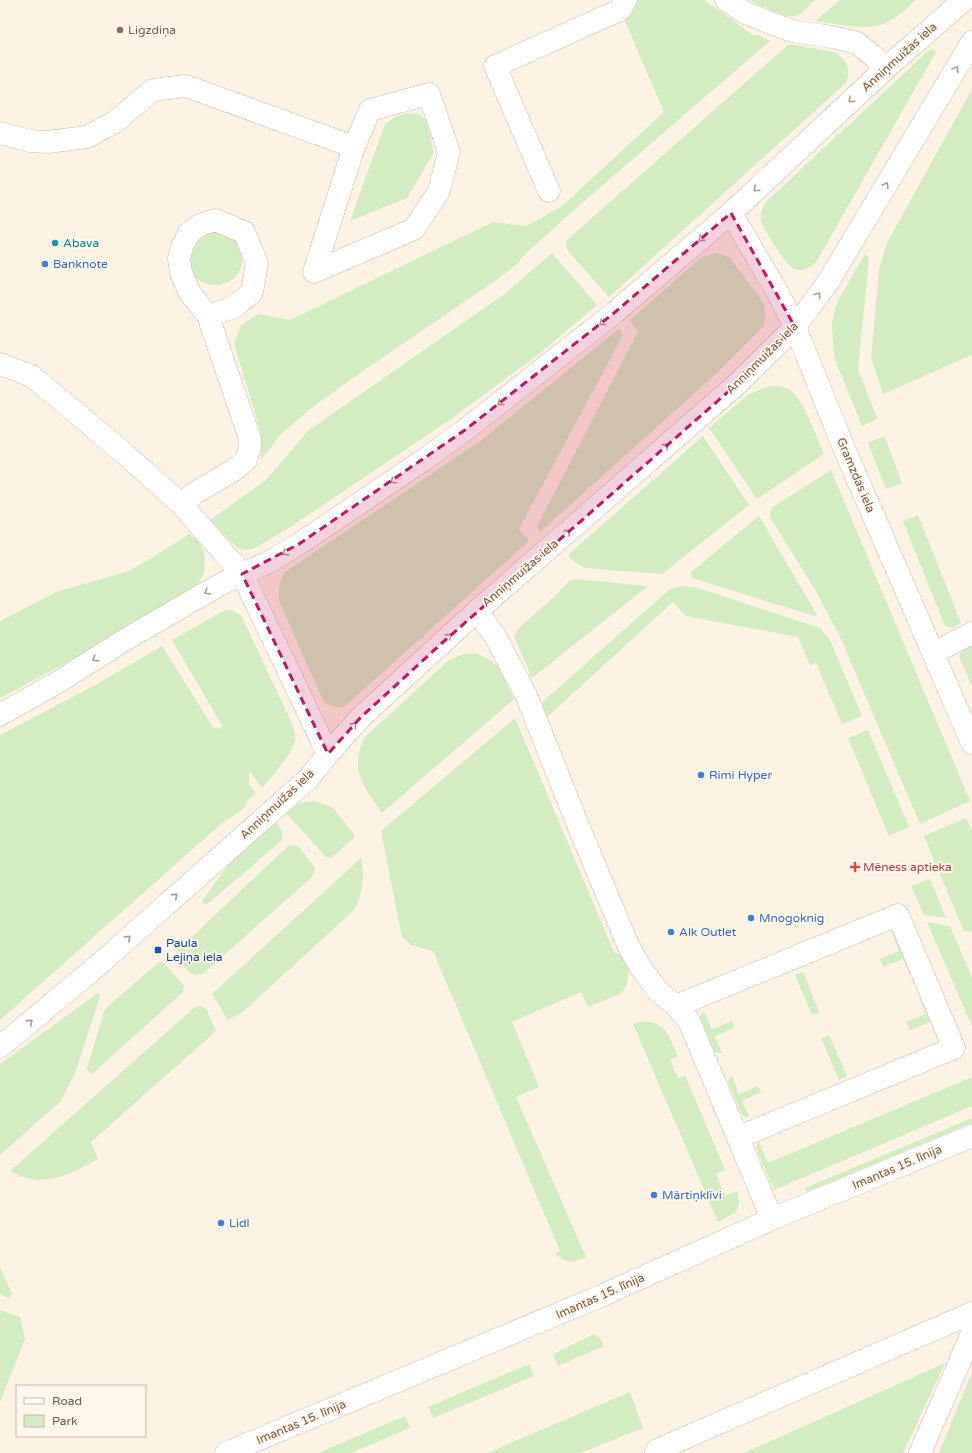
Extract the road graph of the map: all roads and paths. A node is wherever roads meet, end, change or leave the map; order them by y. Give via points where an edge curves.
1 (626, 0) edge
2 (726, 0) edge
3 (964, 0) edge
4 (972, 42) edge
5 (885, 69) junction
6 (0, 133) edge
7 (354, 147) junction
8 (549, 191) dead end
9 (731, 213) junction
10 (208, 316) dead end
11 (795, 327) junction
12 (0, 364) edge
13 (181, 504) junction
14 (242, 574) junction
15 (477, 611) junction
16 (972, 633) edge
17 (933, 653) junction
18 (0, 715) edge
19 (972, 743) edge
20 (328, 754) junction
21 (676, 1006) junction
22 (0, 1047) edge
23 (972, 1136) edge
24 (739, 1137) junction
25 (772, 1219) junction
26 (972, 1314) edge
27 (972, 1333) edge
28 (226, 1453) edge
29 (656, 1453) edge
30 (920, 1453) edge

1 - 8 street via 620,10 495,66
2 - 5 street via 745,13 792,31 857,44
3 - 5 street, Anniņmuižas iela
11 -> 4 street, Anniņmuižas iela via 828,282
5 -> 9 street, Anniņmuižas iela
6 - 7 street via 30,141 48,142 86,137 115,122 153,90 186,86
7 - 7 street via 333,213 314,272 414,229 439,191 449,152 429,94 370,110
9 - 11 street, Gramzdas iela
9 -> 14 street, Anniņmuižas iela via 614,312 426,459 299,544
10 - 13 street via 250,439 250,447 246,460 234,470
15 -> 11 street, Anniņmuižas iela via 737,384
11 - 17 street, Gramzdas iela via 844,448
12 - 13 street via 32,376
13 - 14 street
14 -> 18 street, Anniņmuižas iela via 154,622
14 - 20 street
20 -> 15 street, Anniņmuižas iela via 360,718
15 - 21 street via 495,636 527,697 628,945 658,992
16 - 17 street
17 - 19 street, Gramzdas iela
22 -> 20 street, Anniņmuižas iela via 96,967 308,779
21 - 24 street via 689,1021
21 - 24 street via 898,915 954,1048
23 - 25 street, Imantas 15. līnija
24 - 25 street
25 - 28 street, Imantas 15. līnija via 603,1295
26 - 29 street via 657,1450
27 - 30 street

